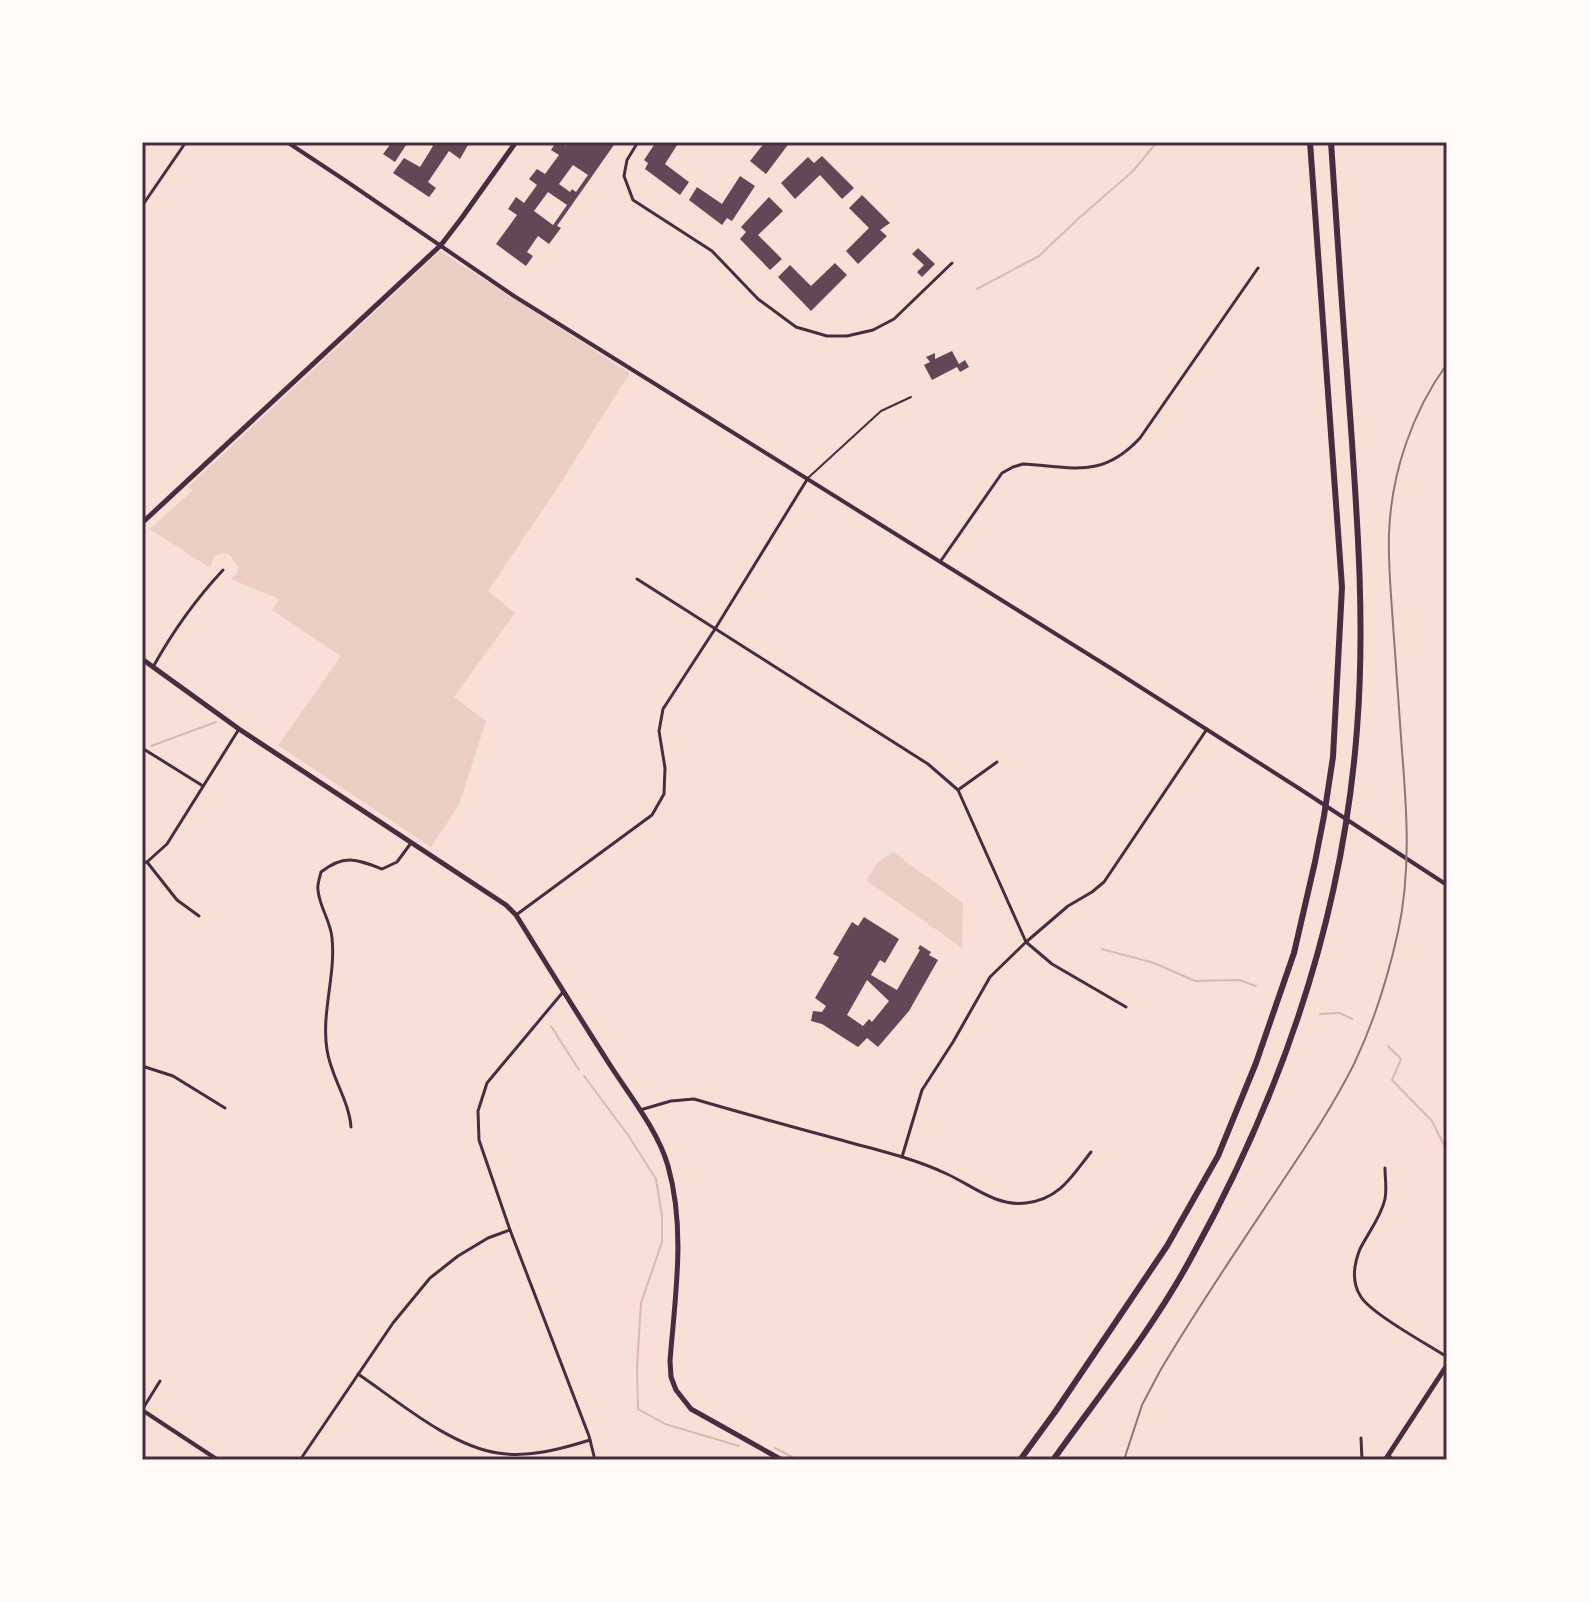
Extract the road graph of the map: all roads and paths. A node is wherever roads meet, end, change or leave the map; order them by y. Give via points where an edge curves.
1 (186, 142) edge
2 (287, 142) edge
3 (516, 142) edge
4 (638, 142) edge
5 (1310, 142) edge
6 (1331, 142) edge
7 (142, 206) edge
8 (441, 245) junction
9 (952, 263) dead end
10 (1258, 268) dead end
11 (911, 397) dead end
12 (808, 478) junction
13 (142, 523) edge
14 (940, 562) junction
15 (223, 570) dead end
16 (637, 579) dead end
17 (715, 629) junction
18 (142, 659) edge
19 (153, 667) junction
20 (239, 729) junction
21 (1207, 729) junction
22 (142, 748) edge
23 (997, 762) dead end
24 (203, 786) junction
25 (958, 790) junction
26 (411, 843) junction
27 (144, 863) edge
28 (1447, 885) edge
29 (516, 915) junction
30 (199, 916) dead end
31 (1026, 942) junction
32 (563, 992) junction
33 (1126, 1007) dead end
34 (142, 1066) edge
35 (225, 1108) dead end
36 (640, 1110) junction
37 (351, 1127) dead end
38 (1091, 1152) dead end
39 (902, 1157) junction
40 (1385, 1168) dead end
41 (510, 1230) junction
42 (1447, 1357) edge
43 (1447, 1365) edge
44 (358, 1374) junction
45 (160, 1381) dead end
46 (142, 1410) edge
47 (1361, 1438) dead end
48 (590, 1440) junction
49 (1387, 1458) edge
50 (218, 1460) edge
51 (300, 1460) edge
52 (595, 1460) edge
53 (782, 1460) edge
54 (1020, 1460) edge
55 (1053, 1460) edge
56 (1362, 1460) edge
57 (1394, 1460) edge

1 - 7 street
2 - 8 street
3 - 8 main road
4 - 9 street via 624,176 633,200 712,251 758,299 796,327 827,336 873,330 894,319
5 - 54 highway via 1342,587 1333,757 1315,862 1294,953 1218,1156 1167,1246
6 - 55 highway via 1361,613 1354,767 1331,903 1279,1075 1217,1210 1158,1313
8 - 12 street
8 - 13 main road
10 - 14 street via 1127,451 1102,466 1023,464 1002,473
11 - 12 lane via 881,411
12 - 14 street
12 - 17 street
14 - 21 street
15 - 19 street via 193,603
16 - 17 street
17 - 25 street via 928,764
17 - 29 street via 663,709 659,731 664,794 652,815
18 - 19 main road
19 - 20 main road
20 - 24 street
20 - 26 main road
21 - 28 street
21 - 31 street via 1104,882
22 - 24 street
23 - 25 street
24 - 27 street via 167,844
25 - 31 street
26 - 29 main road
26 - 37 street via 397,862 382,869 358,859 333,862 321,872 317,889 333,936 327,1051
27 - 30 street
29 - 32 main road
31 - 33 street via 1052,964
31 - 39 street via 990,977 922,1090
32 - 36 main road
32 - 41 street via 487,1083 478,1111 479,1140
34 - 35 street via 173,1076
36 - 39 street via 694,1099
36 - 53 main road via 668,1167 676,1214 679,1249 670,1361 676,1390 691,1409
38 - 39 street via 1054,1194 1024,1203 999,1200
40 - 42 street via 1385,1198 1359,1252 1356,1284 1372,1309
41 - 44 street via 488,1238 430,1278
41 - 48 street
43 - 49 main road
44 - 48 street via 445,1433 498,1453 532,1453
44 - 51 street
45 - 46 street
46 - 50 street
47 - 56 street
48 - 52 street
49 - 57 street

